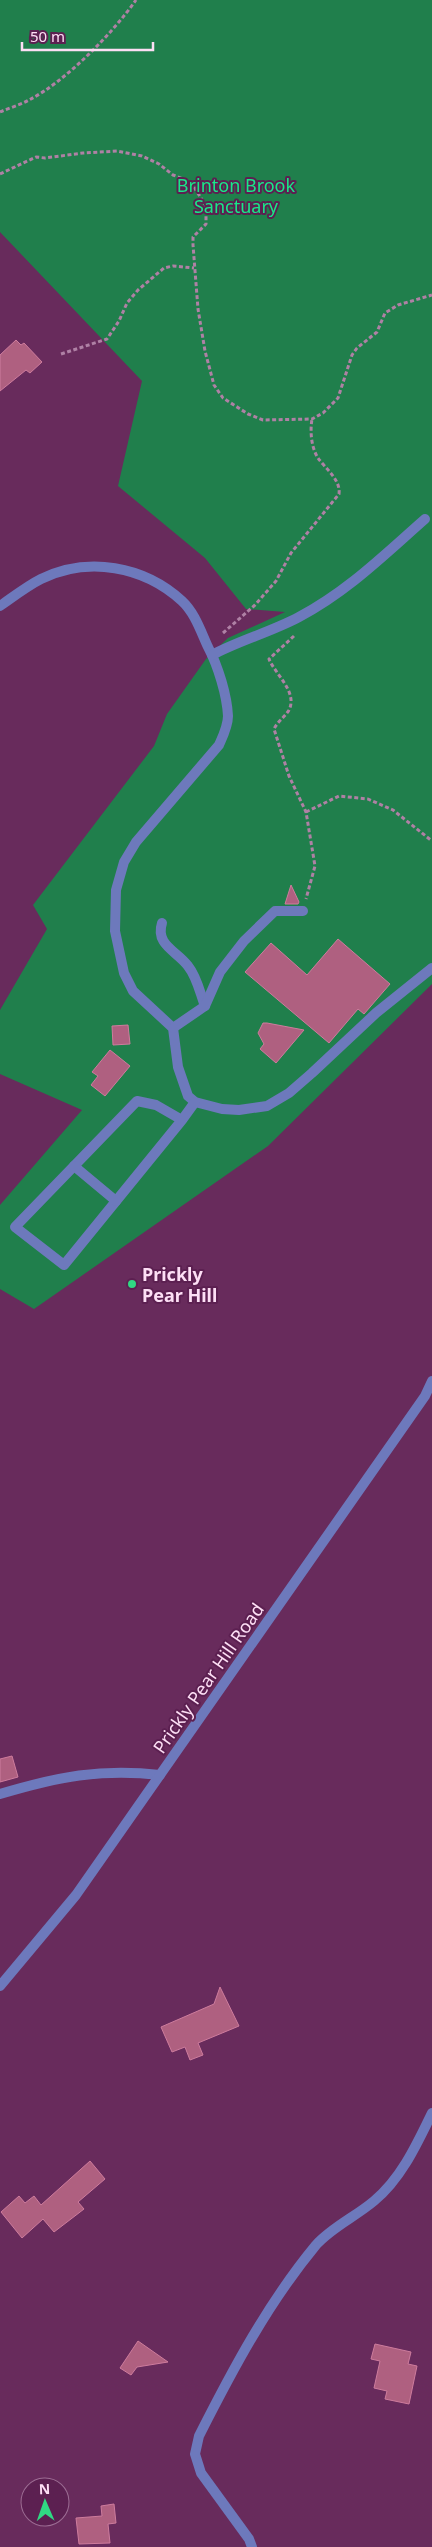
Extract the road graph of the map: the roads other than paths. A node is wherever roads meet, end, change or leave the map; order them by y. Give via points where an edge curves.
1 (425, 519) dead end
2 (0, 606) edge
3 (210, 651) junction
4 (303, 911) road end
5 (162, 923) dead end
6 (432, 968) edge
7 (205, 1006) junction
8 (173, 1028) junction
9 (195, 1102) junction
10 (182, 1120) junction
11 (74, 1166) junction
12 (116, 1201) junction
13 (432, 1381) edge
14 (160, 1775) junction
15 (0, 1794) edge
16 (0, 1986) edge
17 (432, 2113) edge
18 (252, 2547) edge

1 - 3 street via 351,586 298,618
2 - 3 street via 54,574 86,567 113,567 141,574 183,602
3 - 8 street via 228,717 219,745 136,842 124,862 116,890 116,931 124,973 133,991
4 - 7 street via 275,911 244,941 220,972
5 - 7 street via 159,932 162,940 187,964
6 - 9 street via 376,1013 289,1093 267,1106 239,1110
7 - 8 street
8 - 9 street via 178,1067 188,1096
9 - 10 street
10 - 11 street via 156,1105 137,1101
10 - 12 street
11 - 12 street
11 - 12 street via 15,1227 64,1264
13 - 14 street, Prickly Pear Hill Road via 425,1396
14 - 15 street via 124,1771 82,1773
14 - 16 street, Prickly Pear Hill Road via 76,1895
17 - 18 street via 396,2177 375,2201 322,2239 287,2283 255,2330 198,2436 195,2454 201,2473

